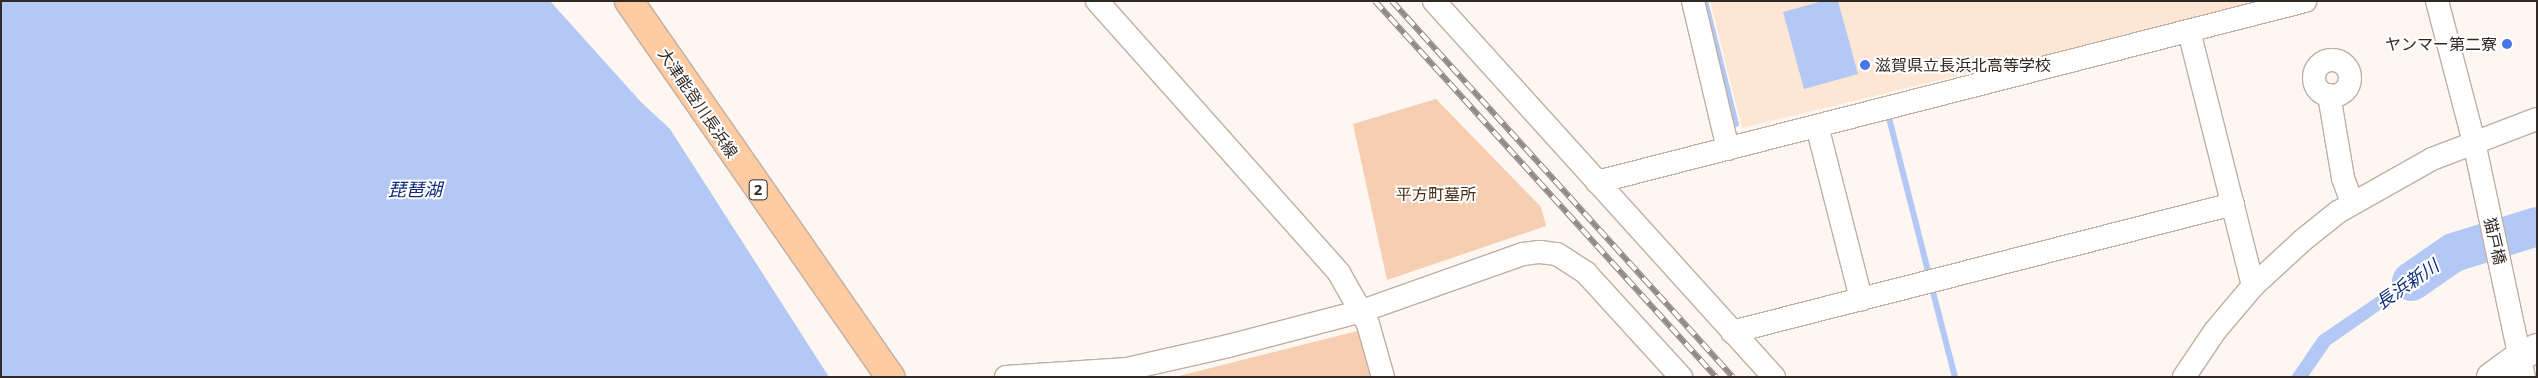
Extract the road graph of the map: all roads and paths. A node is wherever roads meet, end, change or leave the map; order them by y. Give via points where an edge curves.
1 (629, 1) edge
2 (1097, 1) edge
3 (1434, 1) edge
4 (1692, 1) edge
5 (2305, 1) edge
6 (2437, 1) edge
7 (2189, 31) junction
8 (2329, 95) dead end
9 (2537, 119) edge
10 (1817, 126) junction
11 (1728, 148) junction
12 (2475, 150) junction
13 (1597, 182) junction
14 (2352, 203) junction
15 (2233, 204) junction
16 (2253, 286) junction
17 (1861, 298) junction
18 (1362, 311) junction
19 (1732, 332) junction
20 (2527, 360) edge
21 (890, 377) edge
22 (1006, 377) edge
23 (1383, 377) edge
24 (1681, 377) edge
25 (1774, 377) edge
26 (2184, 377) edge
27 (2491, 377) edge

1 - 21 main road, 大津能登川長浜線 / 2
2 - 18 street via 1308,235 1339,273
3 - 13 street
4 - 11 street
5 - 7 street
6 - 12 street, 猫戸橋
7 - 10 street
7 - 15 street
8 - 14 street via 2343,178
9 - 12 street
10 - 11 street
10 - 17 street
11 - 13 street
12 - 14 street via 2411,169
12 - 20 street, 猫戸橋 via 2513,325
13 - 19 street
14 - 16 street via 2303,240
15 - 16 street
15 - 17 street
16 - 26 street via 2215,330
17 - 19 street
18 - 22 street via 1142,366 1094,373
18 - 23 street
18 - 24 street via 1523,254 1557,254 1586,273
19 - 25 street
20 - 27 street

